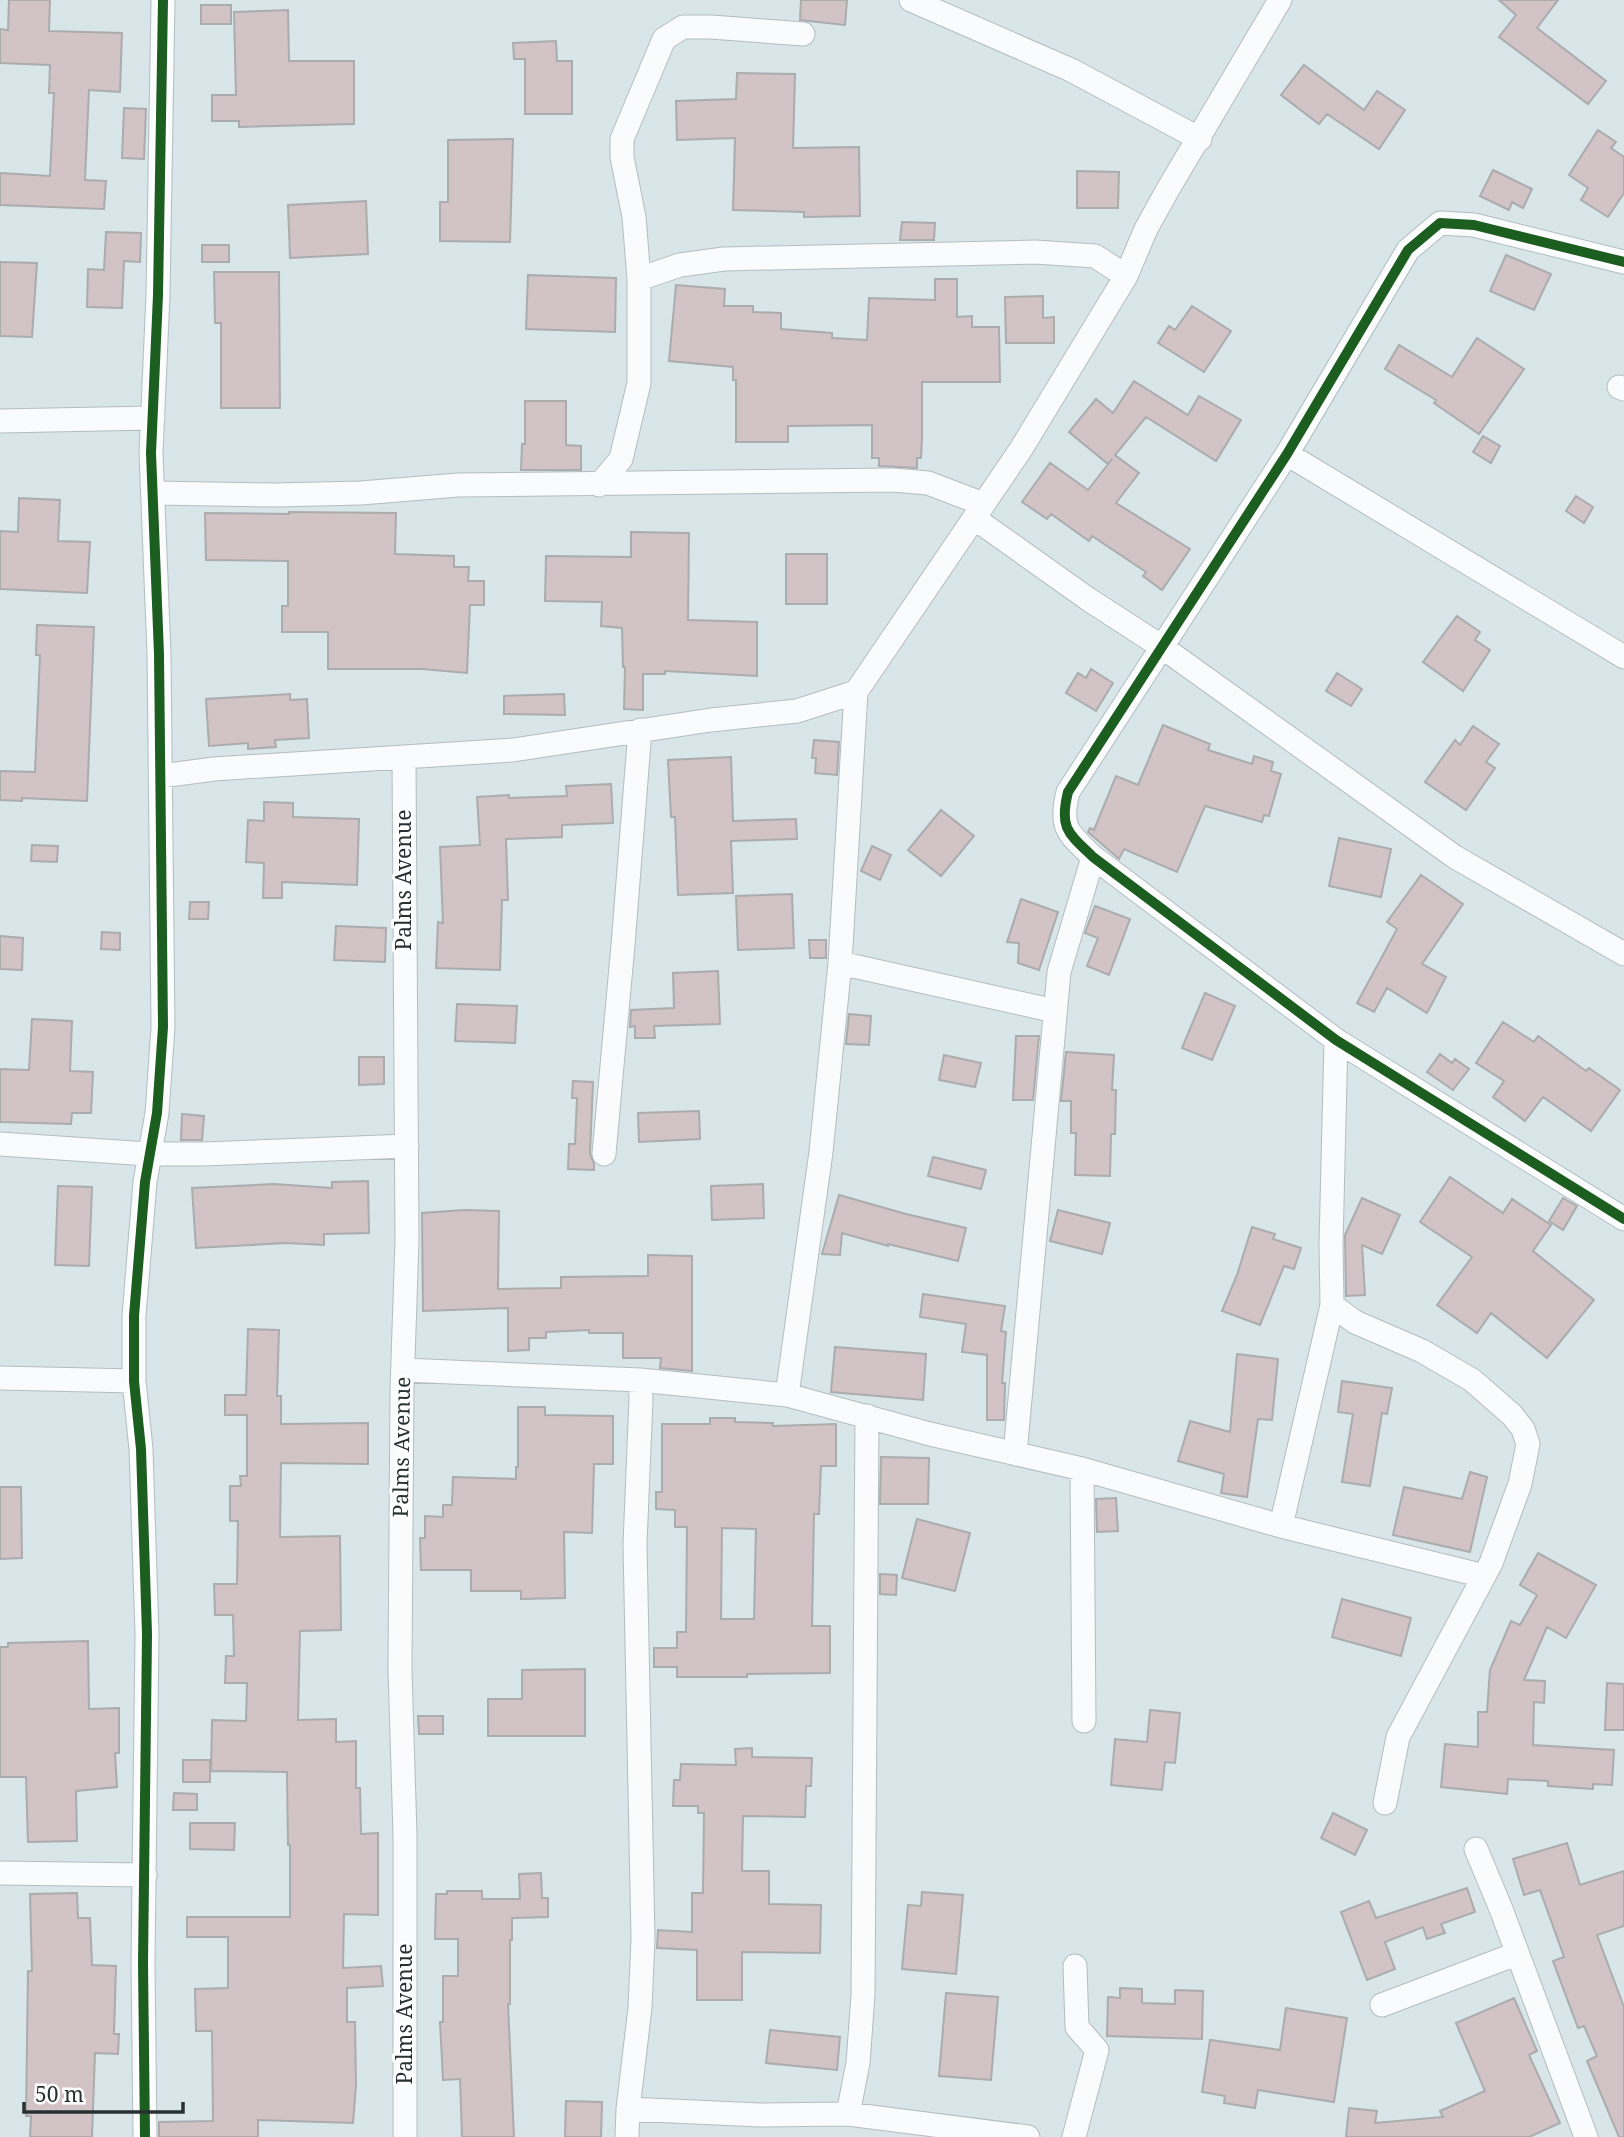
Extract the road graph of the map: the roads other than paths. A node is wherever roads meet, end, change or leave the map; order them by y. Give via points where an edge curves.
1 (163, 0) edge
2 (911, 0) edge
3 (1280, 0) edge
4 (803, 34) dead end
5 (1200, 139) junction
6 (1624, 262) edge
7 (1126, 276) junction
8 (639, 279) junction
9 (153, 418) junction
10 (0, 421) edge
11 (1287, 454) junction
12 (600, 485) junction
13 (153, 493) junction
14 (978, 511) junction
15 (1162, 647) junction
16 (1624, 657) edge
17 (856, 692) junction
18 (640, 730) junction
19 (404, 758) junction
20 (161, 776) junction
21 (1093, 857) junction
22 (1624, 954) edge
23 (841, 963) junction
24 (1055, 1011) junction
25 (1336, 1040) junction
26 (0, 1143) edge
27 (407, 1146) junction
28 (148, 1154) junction
29 (604, 1154) dead end
30 (1624, 1219) edge
31 (1332, 1305) junction
32 (402, 1370) junction
33 (0, 1378) edge
34 (640, 1380) junction
35 (134, 1381) junction
36 (786, 1395) junction
37 (867, 1416) junction
38 (1015, 1454) junction
39 (1082, 1468) junction
40 (1281, 1526) junction
41 (1484, 1576) junction
42 (1084, 1721) dead end
43 (1385, 1803) dead end
44 (1476, 1849) dead end
45 (0, 1873) edge
46 (145, 1875) junction
47 (1516, 1954) junction
48 (1075, 1966) dead end
49 (1382, 2005) dead end
50 (628, 2109) junction
51 (848, 2114) junction
52 (145, 2137) edge
53 (405, 2137) edge
54 (627, 2137) edge
55 (1028, 2137) edge
56 (1074, 2137) edge
57 (1586, 2137) edge

1 - 9 street
2 - 5 street via 1071,69
3 - 5 street
4 - 8 street via 683,27 664,38 622,139
5 - 7 street via 1161,201
6 - 11 street via 1474,225 1440,223 1408,250
7 - 8 street via 1095,256 1035,252 724,259 680,265
7 - 14 street
8 - 12 street via 639,383 621,459
9 - 10 street
9 - 13 street
11 - 15 street
11 - 16 street
12 - 13 street via 458,485 275,495
12 - 14 street via 893,480 928,483
13 - 20 street
14 - 15 street via 1087,599
14 - 17 street
15 - 21 street via 1068,792 1063,810 1067,832
15 - 22 street via 1455,857
17 - 18 street via 797,711
17 - 23 street
18 - 19 street via 513,750
18 - 29 street
19 - 20 street
19 - 27 street, Palms Avenue
20 - 28 street via 163,1027 157,1113
21 - 24 street via 1059,972
21 - 25 street
23 - 24 street
23 - 36 street via 821,1153
24 - 38 street
25 - 30 street
25 - 31 street
26 - 28 street
27 - 28 street
27 - 32 street, Palms Avenue
28 - 35 street via 134,1316
31 - 40 street
31 - 41 street via 1355,1322 1422,1351 1472,1380 1523,1429 1528,1444 1520,1484
32 - 34 street
32 - 53 street, Palms Avenue
33 - 35 street
34 - 36 street
34 - 50 street via 635,1544 643,1939
35 - 46 street via 146,1562
36 - 37 street
37 - 38 street
37 - 51 street via 863,1995 858,2063
38 - 39 street
39 - 40 street
39 - 42 street
40 - 41 street
41 - 43 street via 1398,1737
44 - 47 street
45 - 46 street
46 - 52 street
47 - 49 street
47 - 57 street
48 - 56 street via 1077,2027 1097,2050
50 - 51 street
50 - 54 street
51 - 55 street

